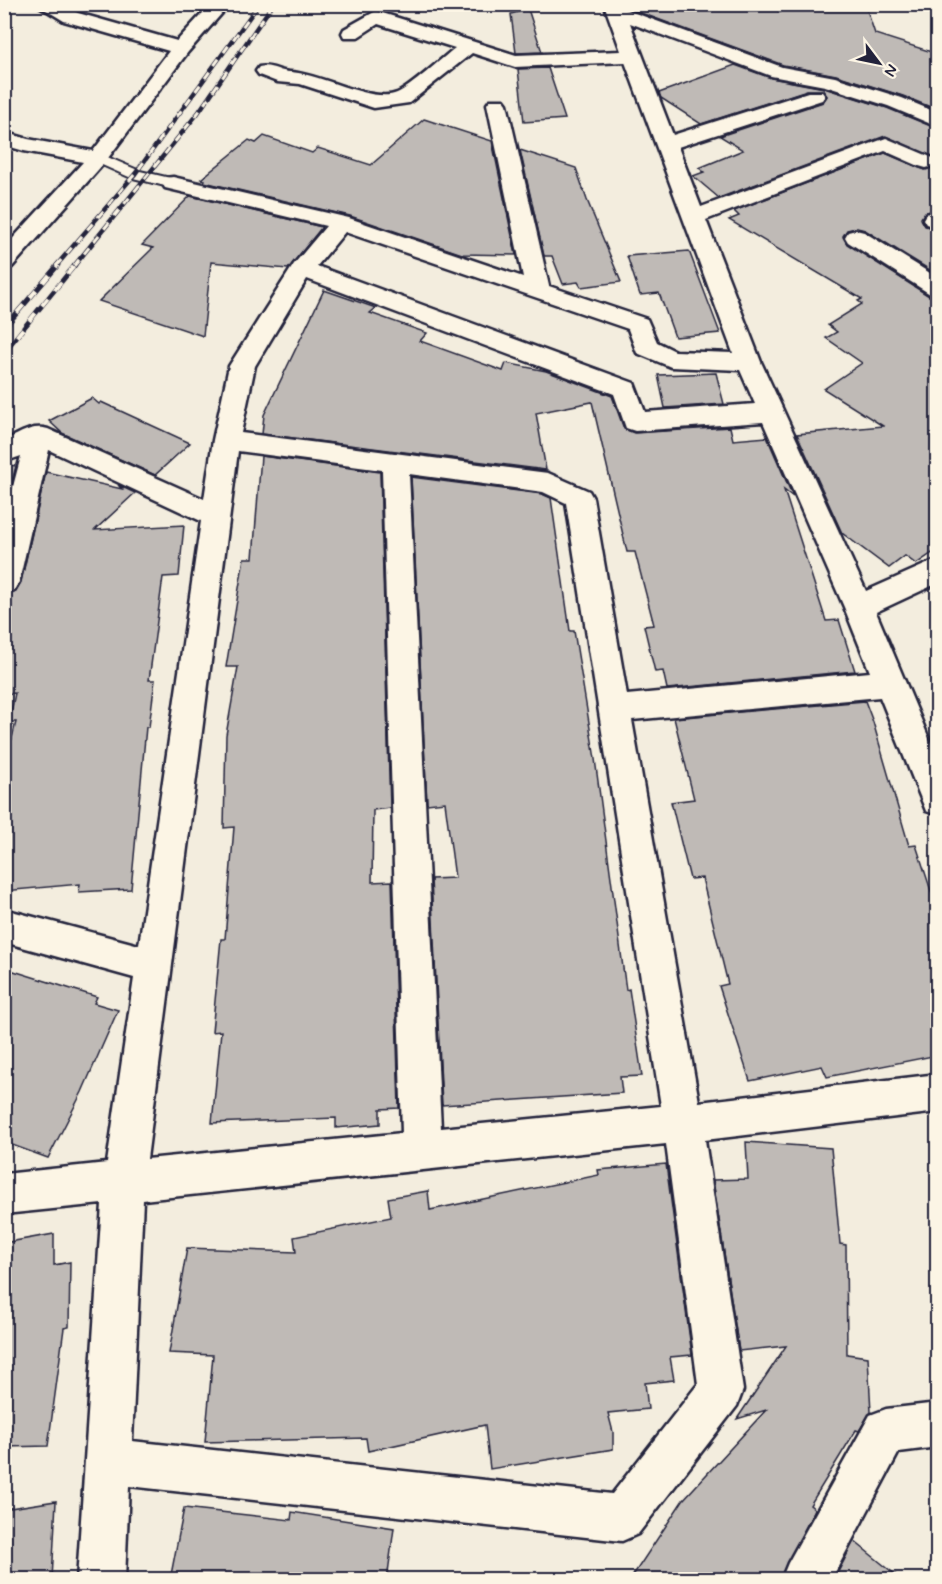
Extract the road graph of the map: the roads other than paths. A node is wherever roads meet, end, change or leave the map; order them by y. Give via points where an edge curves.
1 (221, 4) edge
2 (46, 5) edge
3 (615, 8) edge
4 (351, 33) dead end
5 (468, 47) junction
6 (181, 48) junction
7 (633, 56) junction
8 (266, 72) dead end
9 (815, 96) dead end
10 (497, 104) dead end
11 (938, 121) edge
12 (14, 141) edge
13 (666, 144) junction
14 (4, 156) edge
15 (98, 158) junction
16 (926, 162) dead end
17 (172, 183) joint
18 (694, 217) junction
19 (341, 223) junction
20 (856, 237) dead end
21 (4, 262) edge
22 (302, 268) junction
23 (938, 289) edge
24 (538, 290) junction
25 (749, 362) junction
26 (773, 412) junction
27 (39, 435) junction
28 (226, 440) junction
29 (4, 453) edge
30 (395, 463) junction
31 (215, 516) junction
32 (938, 570) edge
33 (4, 582) edge
34 (859, 607) junction
35 (890, 683) junction
36 (614, 709) junction
37 (938, 801) edge
38 (4, 924) edge
39 (154, 966) junction
40 (938, 1093) edge
41 (683, 1123) junction
42 (422, 1150) junction
43 (124, 1183) junction
44 (4, 1194) edge
45 (938, 1425) edge
46 (107, 1461) junction
47 (101, 1580) edge
48 (805, 1580) edge

1 - 6 street
2 - 6 street via 71,17
3 - 7 street
3 - 11 street via 778,72 828,81 895,102
4 - 5 street via 376,17
5 - 7 street via 515,61
5 - 8 street via 402,99 374,102 302,78
6 - 15 street
7 - 13 street
9 - 13 street
10 - 24 street
12 - 14 street
12 - 15 street
13 - 18 street
15 - 17 lane via 135,174
15 - 21 street
16 - 18 street via 886,144
17 - 19 street
18 - 25 street
19 - 22 street
19 - 24 street
20 - 23 street
22 - 26 street via 625,389 635,422
22 - 28 street via 242,366
24 - 25 street via 638,324 646,347 671,359
25 - 26 street
26 - 34 street
27 - 29 street
27 - 31 street
27 - 33 street
28 - 30 street
28 - 31 street
30 - 36 street via 548,483 579,498
30 - 42 street
31 - 39 street
32 - 34 street
34 - 35 street
35 - 36 street
35 - 37 street
36 - 41 street
38 - 39 street
39 - 43 street
40 - 41 street
41 - 42 street
41 - 46 street via 721,1390 622,1518
42 - 43 street
43 - 44 street
43 - 46 street
45 - 48 street via 886,1431
46 - 47 street

